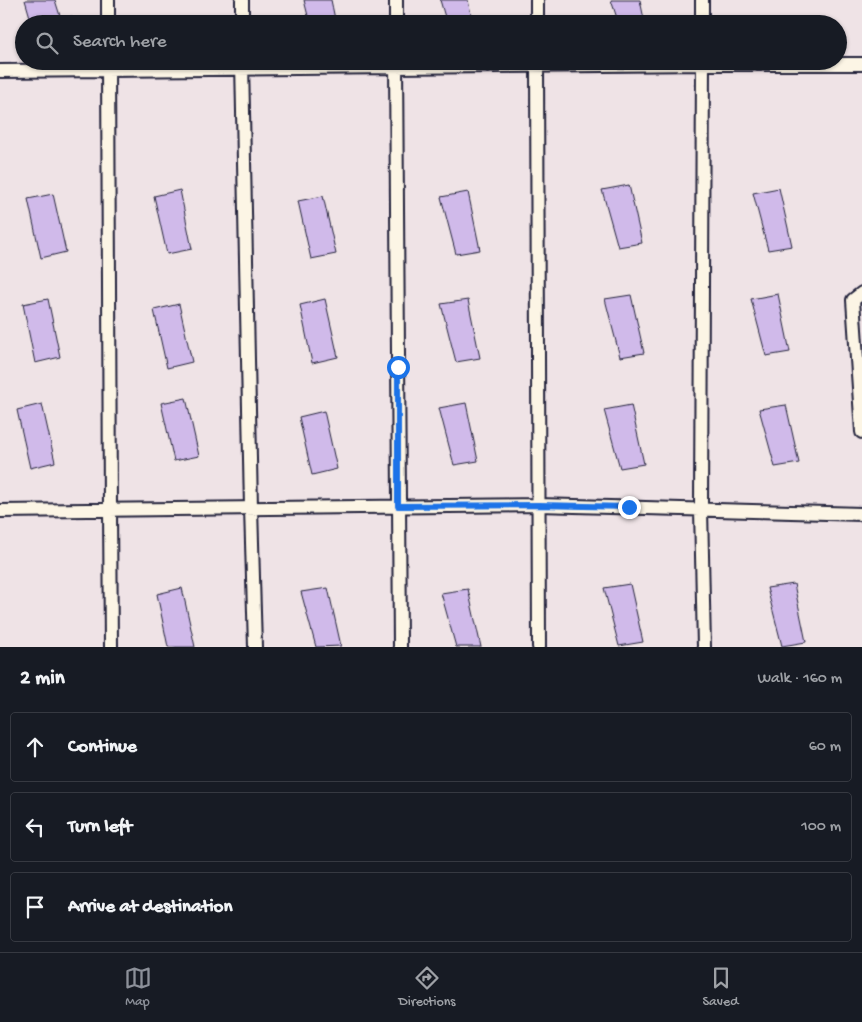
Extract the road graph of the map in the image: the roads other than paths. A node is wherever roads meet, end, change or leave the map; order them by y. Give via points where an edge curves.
1 (108, 0) edge
2 (242, 0) edge
3 (396, 0) edge
4 (536, 0) edge
5 (702, 0) edge
6 (108, 15) edge
7 (242, 15) edge
8 (396, 15) edge
9 (537, 15) edge
10 (702, 15) edge
11 (847, 64) edge
12 (862, 64) edge
13 (22, 70) edge
14 (108, 70) edge
15 (242, 70) edge
16 (396, 70) edge
17 (537, 70) edge
18 (703, 70) edge
19 (0, 71) edge
20 (862, 294) edge
21 (862, 432) edge
22 (539, 505) junction
23 (398, 506) junction
24 (250, 508) junction
25 (701, 509) junction
26 (110, 510) junction
27 (0, 511) edge
28 (862, 514) edge
29 (111, 647) edge
30 (255, 647) edge
31 (400, 647) edge
32 (539, 647) edge
33 (704, 647) edge

1 - 6 street
2 - 7 street
3 - 8 street
4 - 9 street
5 - 10 street
11 - 12 street
13 - 19 street
14 - 26 street
15 - 24 street
16 - 23 street
17 - 22 street
18 - 25 street
20 - 21 street via 853,300
22 - 23 street
22 - 25 street
22 - 32 street
23 - 24 street
23 - 31 street
24 - 26 street
24 - 30 street
25 - 28 street
25 - 33 street
26 - 27 street
26 - 29 street

